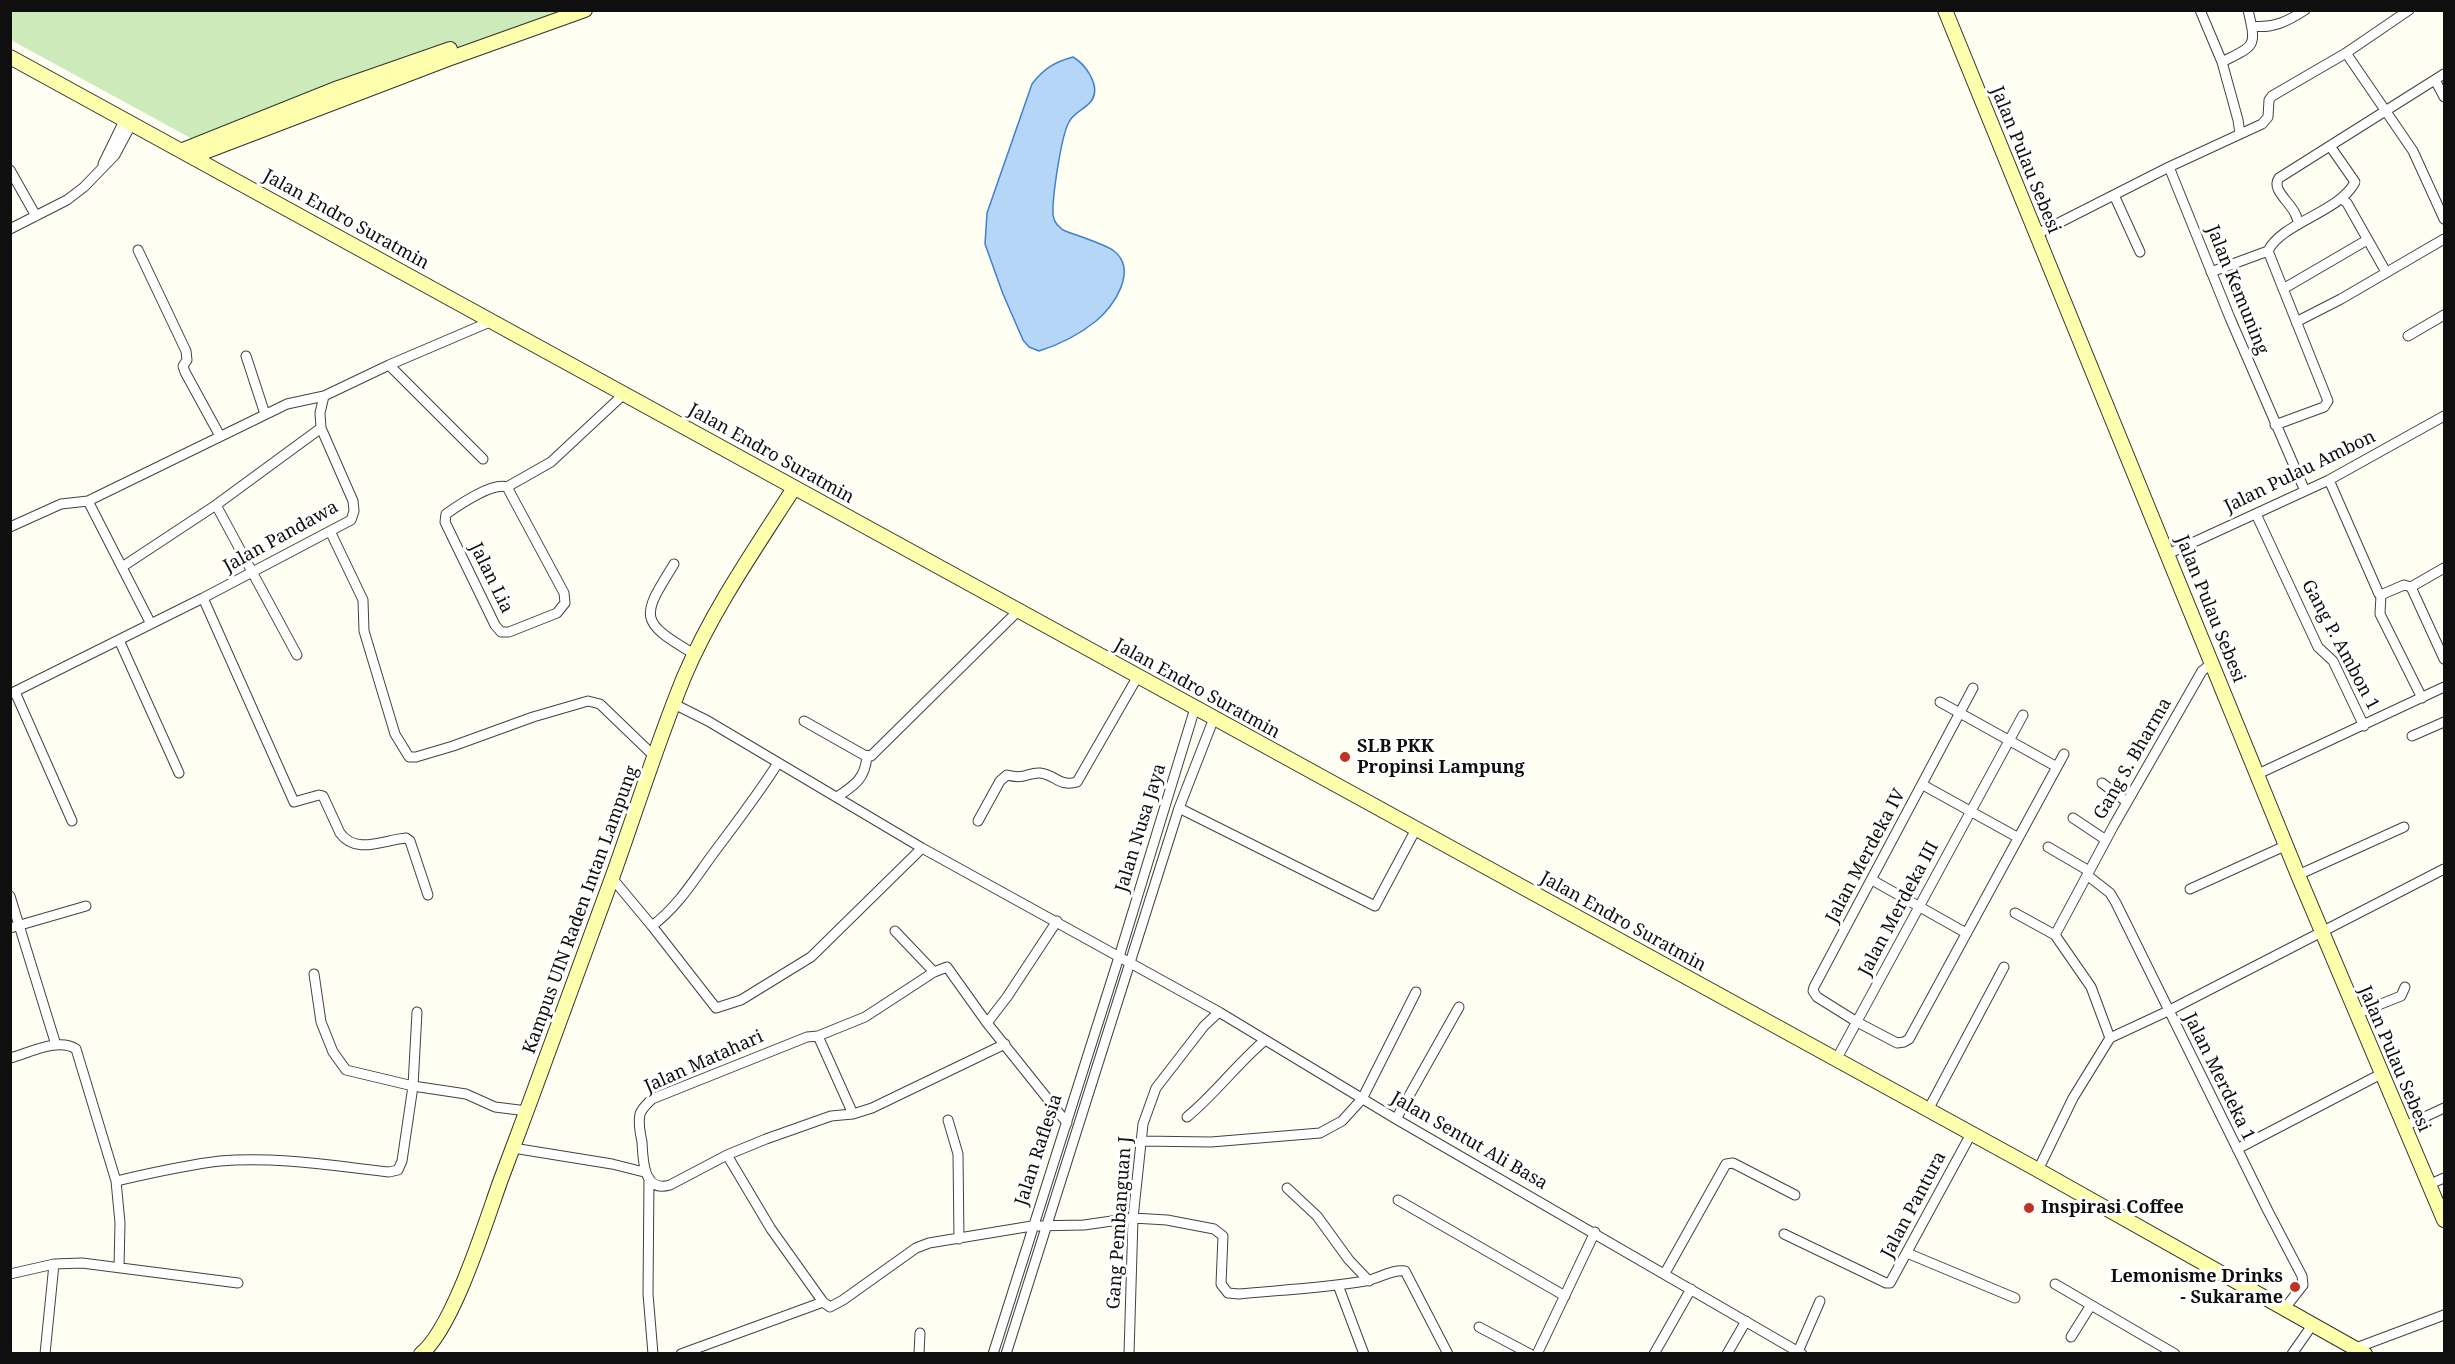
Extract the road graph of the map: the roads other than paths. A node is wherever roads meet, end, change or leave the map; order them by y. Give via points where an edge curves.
1 (559, 10) edge
2 (585, 10) edge
3 (1946, 10) edge
4 (2200, 10) edge
5 (2248, 10) edge
6 (2305, 10) edge
7 (2409, 10) edge
8 (2252, 26) junction
9 (2346, 53) junction
10 (13, 62) edge
11 (2222, 62) junction
12 (2445, 74) edge
13 (2435, 80) junction
14 (2445, 97) edge
15 (2385, 110) junction
16 (128, 123) junction
17 (2240, 134) junction
18 (2331, 146) junction
19 (188, 153) junction
20 (2169, 167) junction
21 (10, 170) edge
22 (2114, 195) junction
23 (2342, 199) junction
24 (36, 216) junction
25 (2445, 219) edge
26 (2298, 225) junction
27 (10, 230) edge
28 (2035, 235) junction
29 (2445, 239) edge
30 (2367, 240) junction
31 (138, 250) dead end
32 (2268, 251) junction
33 (2140, 252) dead end
34 (2211, 272) junction
35 (2386, 272) junction
36 (2283, 289) junction
37 (2445, 315) edge
38 (492, 321) junction
39 (2296, 322) junction
40 (2408, 336) dead end
41 (246, 356) dead end
42 (388, 365) junction
43 (625, 393) junction
44 (324, 396) junction
45 (265, 414) junction
46 (2445, 416) edge
47 (2275, 425) junction
48 (321, 428) junction
49 (220, 436) junction
50 (483, 459) dead end
51 (2329, 480) junction
52 (507, 487) junction
53 (794, 488) junction
54 (2305, 491) junction
55 (88, 501) junction
56 (216, 505) junction
57 (2256, 514) junction
58 (10, 527) edge
59 (330, 531) junction
60 (2168, 554) junction
61 (674, 564) dead end
62 (122, 567) junction
63 (2445, 568) edge
64 (254, 572) junction
65 (2411, 587) junction
66 (2381, 595) junction
67 (203, 598) junction
68 (1018, 611) junction
69 (151, 624) junction
70 (119, 640) junction
71 (694, 654) junction
72 (297, 655) dead end
73 (2445, 659) edge
74 (2212, 663) junction
75 (1138, 676) junction
76 (2445, 687) edge
77 (1973, 688) dead end
78 (13, 693) edge
79 (2422, 698) junction
80 (1940, 702) dead end
81 (674, 704) junction
82 (1195, 708) junction
83 (1960, 713) junction
84 (2023, 715) dead end
85 (1214, 718) junction
86 (804, 721) dead end
87 (2445, 722) edge
88 (2364, 726) junction
89 (2412, 736) dead end
90 (2009, 740) junction
91 (2064, 754) dead end
92 (867, 756) junction
93 (655, 757) junction
94 (778, 763) junction
95 (2057, 766) junction
96 (179, 773) dead end
97 (2258, 774) junction
98 (2102, 783) dead end
99 (1923, 785) junction
100 (837, 797) junction
101 (2127, 802) junction
102 (1179, 808) junction
103 (1969, 812) junction
104 (2073, 818) dead end
105 (72, 821) dead end
106 (978, 821) dead end
107 (2404, 827) dead end
108 (1416, 829) junction
109 (2017, 837) junction
110 (2106, 840) junction
111 (2287, 845) junction
112 (2048, 847) dead end
113 (922, 848) junction
114 (2445, 869) edge
115 (2088, 873) junction
116 (2298, 875) junction
117 (612, 879) junction
118 (1872, 880) junction
119 (2190, 889) dead end
120 (428, 895) dead end
121 (10, 896) edge
122 (86, 906) dead end
123 (1918, 908) junction
124 (2015, 913) dead end
125 (1057, 921) junction
126 (21, 925) junction
127 (652, 926) junction
128 (10, 928) edge
129 (895, 931) dead end
130 (2322, 932) junction
131 (1966, 933) junction
132 (2055, 935) junction
133 (1119, 957) junction
134 (1131, 963) junction
135 (2004, 967) dead end
136 (934, 972) junction
137 (314, 974) dead end
138 (2404, 987) dead end
139 (1416, 993) dead end
140 (1459, 1007) dead end
141 (2168, 1011) junction
142 (417, 1012) dead end
143 (1219, 1012) junction
144 (2356, 1014) junction
145 (1857, 1022) junction
146 (987, 1023) junction
147 (818, 1036) junction
148 (2110, 1038) junction
149 (1264, 1041) junction
150 (1005, 1044) junction
151 (56, 1045) junction
152 (10, 1058) edge
153 (1836, 1060) junction
154 (2381, 1074) junction
155 (413, 1086) junction
156 (1362, 1099) junction
157 (2445, 1107) edge
158 (1928, 1110) junction
159 (527, 1111) junction
160 (853, 1114) junction
161 (1186, 1117) dead end
162 (1396, 1119) junction
163 (948, 1120) dead end
164 (1071, 1124) junction
165 (2403, 1127) junction
166 (1971, 1134) junction
167 (1141, 1141) junction
168 (513, 1148) junction
169 (2237, 1149) junction
170 (727, 1155) junction
171 (2038, 1170) junction
172 (646, 1175) junction
173 (2445, 1178) edge
174 (116, 1181) junction
175 (2428, 1185) junction
176 (1287, 1188) dead end
177 (1795, 1195) dead end
178 (1398, 1200) dead end
179 (1133, 1218) junction
180 (2445, 1220) edge
181 (1039, 1226) junction
182 (1595, 1232) junction
183 (1784, 1234) dead end
184 (959, 1239) junction
185 (1907, 1253) junction
186 (54, 1264) junction
187 (119, 1267) junction
188 (1665, 1273) junction
189 (10, 1274) edge
190 (1369, 1281) junction
191 (238, 1283) dead end
192 (2055, 1284) dead end
193 (1338, 1285) junction
194 (1691, 1289) junction
195 (1566, 1296) junction
196 (2015, 1299) dead end
197 (1820, 1301) dead end
198 (823, 1302) junction
199 (2091, 1305) junction
200 (2284, 1308) junction
201 (2445, 1315) edge
202 (1746, 1321) junction
203 (2313, 1324) junction
204 (1479, 1327) dead end
205 (920, 1333) dead end
206 (2071, 1337) dead end
207 (2361, 1351) edge
208 (45, 1353) edge
209 (421, 1353) edge
210 (653, 1353) edge
211 (681, 1353) edge
212 (919, 1353) edge
213 (993, 1353) edge
214 (1006, 1353) edge
215 (1129, 1353) edge
216 (1364, 1353) edge
217 (1448, 1353) edge
218 (1530, 1353) edge
219 (1537, 1353) edge
220 (1654, 1353) edge
221 (1727, 1353) edge
222 (1799, 1353) edge
223 (2175, 1353) edge
224 (2292, 1353) edge

1 - 19 street via 338,88
2 - 19 street
3 - 28 street, Jalan Pulau Sebesi
4 - 11 street
5 - 8 street
6 - 8 street via 2283,24
7 - 9 street
8 - 11 street via 2251,47
9 - 15 street
9 - 17 street via 2272,96 2267,120
10 - 16 street, Jalan Endro Suratmin
11 - 17 street
12 - 13 street
13 - 14 street
13 - 15 street
15 - 18 street
15 - 25 street via 2417,159
16 - 19 street, Jalan Endro Suratmin
16 - 24 street via 84,187
17 - 20 street
18 - 23 street via 2355,182
18 - 26 street via 2276,182 2276,188 2294,209
19 - 38 street, Jalan Endro Suratmin
20 - 22 street
20 - 34 street, Jalan Kemuning
21 - 24 street
22 - 28 street
22 - 33 street
23 - 26 street
23 - 30 street
24 - 27 street
26 - 32 street
28 - 60 street, Jalan Pulau Sebesi
29 - 35 street
30 - 35 street
30 - 36 street
31 - 49 street via 186,351 185,372
32 - 34 street
32 - 36 street
34 - 47 street, Jalan Kemuning
35 - 39 street
36 - 39 street
37 - 40 street
38 - 42 street
38 - 43 street, Jalan Endro Suratmin
39 - 47 street via 2328,404
41 - 45 street
42 - 44 street
42 - 50 street
43 - 52 street, Jalan Lia via 551,462
43 - 53 street, Jalan Endro Suratmin
44 - 45 street via 287,404
44 - 48 street, Jalan Pandawa
45 - 49 street
46 - 51 street, Jalan Pulau Ambon
47 - 54 street, Jalan Kemuning
48 - 56 street
48 - 59 street, Jalan Pandawa via 350,490 354,511 351,520
49 - 55 street
51 - 54 street, Jalan Pulau Ambon
51 - 66 street
52 - 52 street, Jalan Lia via 564,593 565,603 557,614 501,632 444,518 492,488
53 - 68 street, Jalan Endro Suratmin
53 - 71 street, Kampus UIN Raden Intan Lampung via 718,606
54 - 57 street, Jalan Pulau Ambon
55 - 58 street via 61,504
55 - 62 street
56 - 62 street
56 - 64 street
57 - 60 street, Jalan Pulau Ambon
57 - 88 street, Gang P. Ambon 1 via 2318,647 2331,658
59 - 64 street, Jalan Pandawa
59 - 93 street via 363,600 364,631 395,734 409,757 588,701 600,704
60 - 74 street, Jalan Pulau Sebesi
61 - 71 street via 650,603 650,617 665,637
62 - 69 street
63 - 65 street
64 - 67 street, Jalan Pandawa
64 - 72 street
65 - 66 street via 2404,585
65 - 73 street
66 - 79 street via 2380,614
67 - 69 street, Jalan Pandawa
67 - 120 street via 294,802 323,796 340,833 356,846 406,838
68 - 75 street, Jalan Endro Suratmin
68 - 92 street
69 - 70 street, Jalan Pandawa
70 - 78 street, Jalan Pandawa
70 - 96 street
71 - 81 street, Kampus UIN Raden Intan Lampung
74 - 97 street, Jalan Pulau Sebesi
74 - 101 street, Gang S. Bharma via 2202,671
75 - 82 street, Jalan Endro Suratmin
75 - 106 street via 1077,782 1067,785 1040,773 1019,778 1007,775
76 - 79 street
77 - 83 street, Jalan Merdeka IV
78 - 105 street
79 - 88 street
80 - 83 street
81 - 93 street, Kampus UIN Raden Intan Lampung
81 - 94 street, Jalan Sentut Ali Basa
82 - 85 street, Jalan Endro Suratmin
82 - 133 street, Jalan Nusa Jaya
83 - 90 street
83 - 99 street, Jalan Merdeka IV
84 - 90 street, Jalan Merdeka III
85 - 102 street, Jalan Nusa Jaya
85 - 108 street, Jalan Endro Suratmin
86 - 92 street
87 - 89 street
88 - 97 street
90 - 95 street
90 - 103 street, Jalan Merdeka III
91 - 95 street
92 - 100 street via 863,777
93 - 117 street, Kampus UIN Raden Intan Lampung
94 - 100 street, Jalan Sentut Ali Basa
94 - 127 street via 681,899
95 - 109 street
97 - 111 street, Jalan Pulau Sebesi
98 - 101 street
99 - 103 street
99 - 118 street, Jalan Merdeka IV
100 - 113 street, Jalan Sentut Ali Basa
101 - 110 street, Gang S. Bharma
102 - 108 street via 1376,906
102 - 134 street, Jalan Nusa Jaya
103 - 109 street
103 - 123 street, Jalan Merdeka III
104 - 110 street
107 - 116 street
108 - 153 street, Jalan Endro Suratmin
109 - 131 street
110 - 115 street, Gang S. Bharma
111 - 116 street, Jalan Pulau Sebesi
111 - 119 street
112 - 115 street
113 - 125 street, Jalan Sentut Ali Basa
113 - 127 street via 811,957 741,1000 722,1007 716,1008
114 - 130 street, Jalan Merdeka 1
115 - 132 street, Gang S. Bharma
115 - 141 street via 2116,903
116 - 130 street, Jalan Pulau Sebesi
117 - 127 street
117 - 159 street, Kampus UIN Raden Intan Lampung
118 - 123 street
118 - 145 street, Jalan Merdeka IV via 1813,989 1817,997
121 - 126 street
122 - 126 street
123 - 131 street
123 - 145 street, Jalan Merdeka III
124 - 132 street
125 - 133 street, Jalan Sentut Ali Basa
125 - 146 street
126 - 128 street
126 - 151 street
129 - 136 street
130 - 141 street, Jalan Merdeka 1
130 - 144 street, Jalan Pulau Sebesi
131 - 145 street via 1907,1041 1897,1043
132 - 148 street via 2091,987
133 - 134 street, Jalan Sentut Ali Basa
133 - 164 street, Jalan Raflesia
134 - 143 street, Jalan Sentut Ali Basa
134 - 164 street, Jalan Raflesia
135 - 158 street
136 - 146 street via 947,966
136 - 147 street, Jalan Matahari via 866,1017
137 - 155 street via 321,1022 346,1070
138 - 144 street via 2401,996
139 - 156 street
140 - 162 street
141 - 148 street
141 - 169 street, Jalan Merdeka 1
142 - 155 street
143 - 149 street, Jalan Sentut Ali Basa
143 - 167 street, Gang Pembanguan J via 1156,1088
144 - 154 street, Jalan Pulau Sebesi
145 - 153 street, Jalan Merdeka III
146 - 150 street
147 - 160 street
147 - 172 street, Jalan Matahari via 652,1099 640,1113 639,1123
148 - 171 street via 2073,1098
149 - 156 street, Jalan Sentut Ali Basa
149 - 161 street
150 - 160 street
150 - 164 street
151 - 152 street
151 - 174 street via 76,1049
153 - 158 street, Jalan Endro Suratmin
154 - 165 street, Jalan Pulau Sebesi
154 - 169 street
155 - 159 street via 466,1094 495,1107
155 - 174 street via 401,1167 394,1172 270,1161 223,1161
156 - 162 street, Jalan Sentut Ali Basa
156 - 167 street via 1342,1121 1320,1133 1211,1142
157 - 165 street
158 - 166 street, Jalan Endro Suratmin
159 - 168 street, Kampus UIN Raden Intan Lampung
160 - 170 street via 831,1116
162 - 182 street, Jalan Sentut Ali Basa
163 - 184 street via 958,1154
164 - 181 street, Jalan Raflesia
165 - 175 street, Jalan Pulau Sebesi
166 - 171 street, Jalan Endro Suratmin
166 - 185 street, Jalan Pantura
167 - 179 street, Gang Pembanguan J
168 - 172 street via 612,1164
168 - 209 street, Kampus UIN Raden Intan Lampung via 456,1297 439,1334
169 - 200 street, Jalan Merdeka 1 via 2303,1279
170 - 172 street via 663,1187 654,1185
170 - 198 street via 771,1229
171 - 200 street, Jalan Endro Suratmin
172 - 210 street, Jalan Matahari
173 - 175 street
174 - 187 street
175 - 180 street, Jalan Pulau Sebesi
176 - 190 street via 1317,1216 1348,1260
177 - 188 street via 1734,1163 1726,1164
178 - 195 street
179 - 181 street
179 - 193 street via 1167,1220 1219,1232 1223,1243 1221,1284 1227,1293
179 - 215 street, Gang Pembanguan J
181 - 184 street
181 - 213 street, Jalan Raflesia
181 - 214 street, Jalan Raflesia
182 - 188 street, Jalan Sentut Ali Basa
182 - 195 street
183 - 185 street, Jalan Pantura via 1888,1284
184 - 198 street via 916,1248 836,1305 830,1307
185 - 196 street
186 - 187 street
186 - 189 street
186 - 208 street
187 - 191 street
188 - 194 street, Jalan Sentut Ali Basa
190 - 193 street
190 - 217 street via 1405,1271
192 - 199 street
193 - 216 street
194 - 202 street, Jalan Sentut Ali Basa
194 - 220 street
195 - 219 street
197 - 222 street
198 - 211 street
199 - 206 street
199 - 223 street
200 - 203 street, Jalan Endro Suratmin
201 - 207 street
202 - 221 street
202 - 222 street, Jalan Sentut Ali Basa
203 - 207 street, Jalan Endro Suratmin
203 - 224 street
204 - 218 street
205 - 212 street

